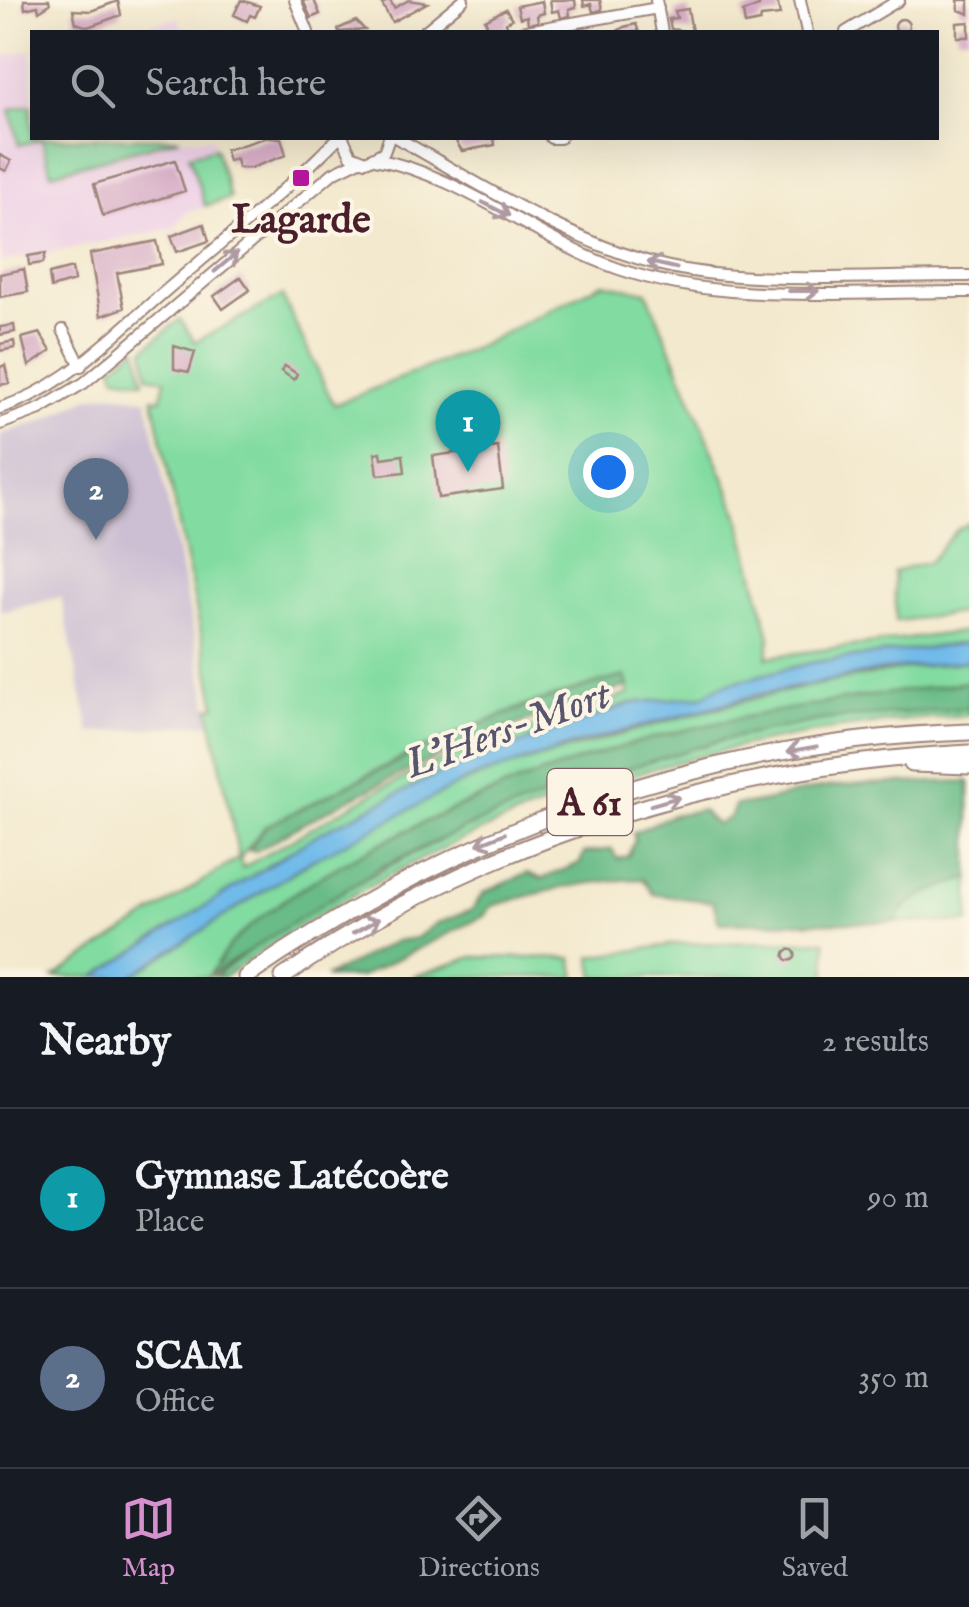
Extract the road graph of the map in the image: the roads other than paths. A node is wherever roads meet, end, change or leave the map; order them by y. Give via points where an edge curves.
1 (294, 0) edge
2 (463, 0) edge
3 (800, 0) edge
4 (899, 0) edge
5 (657, 4) edge
6 (307, 30) edge
7 (426, 30) edge
8 (531, 30) edge
9 (662, 30) edge
10 (806, 30) edge
11 (849, 30) edge
12 (338, 140) edge
13 (341, 140) edge
14 (388, 140) edge
15 (401, 140) edge
16 (375, 159) junction
17 (360, 160) junction
18 (969, 276) edge
19 (969, 292) edge
20 (63, 330) dead end
21 (81, 366) junction
22 (0, 408) edge
23 (0, 424) edge
24 (969, 722) edge
25 (969, 732) edge
26 (861, 741) junction
27 (969, 753) edge
28 (883, 760) junction
29 (969, 766) edge
30 (246, 977) edge
31 (283, 977) edge

1 - 6 street
2 - 7 street
3 - 10 street
4 - 11 street
5 - 8 street
5 - 9 street
12 - 21 street
13 - 17 street
14 - 16 street
18 -> 15 street via 725,274 659,265 594,242
16 - 17 street
16 -> 19 street via 441,182 589,258 656,280 717,290
23 -> 17 street via 84,383 334,174
20 - 21 street
21 - 22 street
24 - 26 highway
25 - 26 highway, A 61
26 -> 30 highway, A 61 via 713,767 564,811 413,876
27 - 28 highway, A 61
28 - 29 highway
31 -> 28 highway, A 61 via 436,888 577,829 734,784

